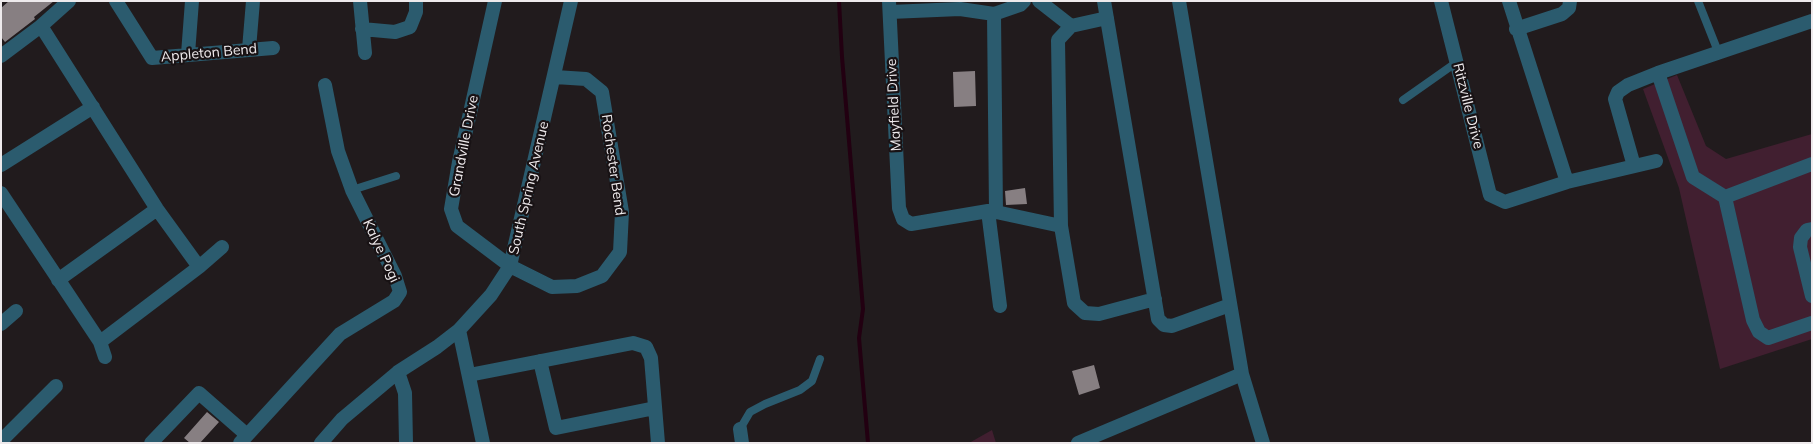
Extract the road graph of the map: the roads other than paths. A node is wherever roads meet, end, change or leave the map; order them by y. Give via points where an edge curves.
1 (70, 1) edge
2 (116, 1) edge
3 (192, 1) edge
4 (253, 1) edge
5 (360, 1) edge
6 (416, 1) edge
7 (495, 1) edge
8 (571, 1) edge
9 (1024, 1) edge
10 (1039, 1) edge
11 (1104, 1) edge
12 (1179, 1) edge
13 (1441, 1) edge
14 (1509, 1) edge
15 (1570, 1) edge
16 (1698, 1) edge
17 (960, 5) edge
18 (889, 7) edge
19 (994, 14) junction
20 (1107, 18) junction
21 (1812, 21) edge
22 (41, 26) junction
23 (1071, 26) junction
24 (362, 29) junction
25 (1516, 29) junction
26 (273, 48) dead end
27 (249, 49) junction
28 (365, 52) dead end
29 (188, 54) junction
30 (1719, 54) junction
31 (1, 56) edge
32 (1457, 62) junction
33 (1658, 73) junction
34 (554, 77) junction
35 (325, 85) dead end
36 (1403, 100) dead end
37 (93, 107) junction
38 (1656, 161) dead end
39 (1812, 164) edge
40 (1, 165) edge
41 (1634, 166) junction
42 (396, 176) dead end
43 (1567, 182) junction
44 (352, 190) junction
45 (1, 193) edge
46 (1725, 197) junction
47 (157, 209) junction
48 (992, 211) junction
49 (1061, 226) junction
50 (1812, 229) edge
51 (222, 247) dead end
52 (510, 266) junction
53 (199, 267) junction
54 (58, 280) junction
55 (1812, 296) edge
56 (1155, 298) junction
57 (1230, 305) junction
58 (1000, 306) dead end
59 (16, 311) dead end
60 (1812, 322) edge
61 (1, 324) edge
62 (459, 330) junction
63 (100, 342) junction
64 (105, 357) dead end
65 (820, 359) dead end
66 (540, 361) junction
67 (398, 372) junction
68 (1242, 374) junction
69 (469, 375) junction
70 (56, 386) dead end
71 (656, 408) junction
72 (741, 436) edge
73 (244, 439) edge
74 (1, 441) edge
75 (1259, 441) edge
76 (151, 443) edge
77 (321, 443) edge
78 (406, 443) edge
79 (483, 443) edge
80 (658, 443) edge
81 (1078, 443) edge

1 - 22 street
2 - 29 street, Appleton Bend via 152,58
3 - 29 street
4 - 27 street
5 - 24 street
6 - 24 street via 410,27 395,32
7 - 52 street, Grandville Drive via 459,162 452,209 457,226
8 - 34 street, South Spring Avenue
9 - 19 street
10 - 23 street
11 - 20 street
12 - 57 street
13 - 32 street, Ritzville Drive
14 - 25 street
15 - 25 street via 1569,8 1562,14
16 - 30 lane
17 - 18 street
17 - 19 street
18 - 48 street, Mayfield Drive via 898,208 903,219 911,224
19 - 48 street
20 - 23 street
20 - 56 street
21 - 30 street
22 - 31 street
22 - 37 street
23 - 49 street via 1058,40
24 - 28 street
25 - 43 street
26 - 27 street, Appleton Bend
27 - 29 street, Appleton Bend
30 - 33 street
32 - 36 lane
32 - 43 street, Ritzville Drive via 1490,195 1505,202
33 - 41 street via 1628,85 1618,92 1615,99
33 - 46 street via 1693,177
34 - 52 street, South Spring Avenue
34 - 52 street, Rochester Bend via 586,79 602,92 622,212 620,252 602,276 577,286 552,287
35 - 44 street, Kalye Pogi via 338,151
37 - 40 street
37 - 47 street
38 - 41 street
39 - 46 street
41 - 43 street
42 - 44 lane
44 - 73 street, Kalye Pogi via 400,292 394,301 340,334
45 - 54 street
46 - 60 street via 1753,320 1759,332 1768,338
47 - 53 street
47 - 54 street
48 - 49 street
48 - 58 street
49 - 56 street via 1074,303 1085,313 1099,314
50 - 55 street via 1801,238 1800,247
51 - 53 street
52 - 62 street, South Spring Avenue via 491,295
53 - 63 street
54 - 63 street
56 - 57 street via 1158,319 1164,325 1172,326
57 - 68 street
59 - 61 street
62 - 67 street, South Spring Avenue
62 - 69 street
63 - 64 street
65 - 72 lane via 812,382 750,412
66 - 69 street
66 - 71 street via 633,343 646,347 651,358
66 - 71 street via 556,428
67 - 77 street, South Spring Avenue via 342,419
67 - 78 street via 405,393
68 - 75 street
68 - 81 street
69 - 79 street
70 - 74 street
71 - 80 street
73 - 76 street via 199,393

